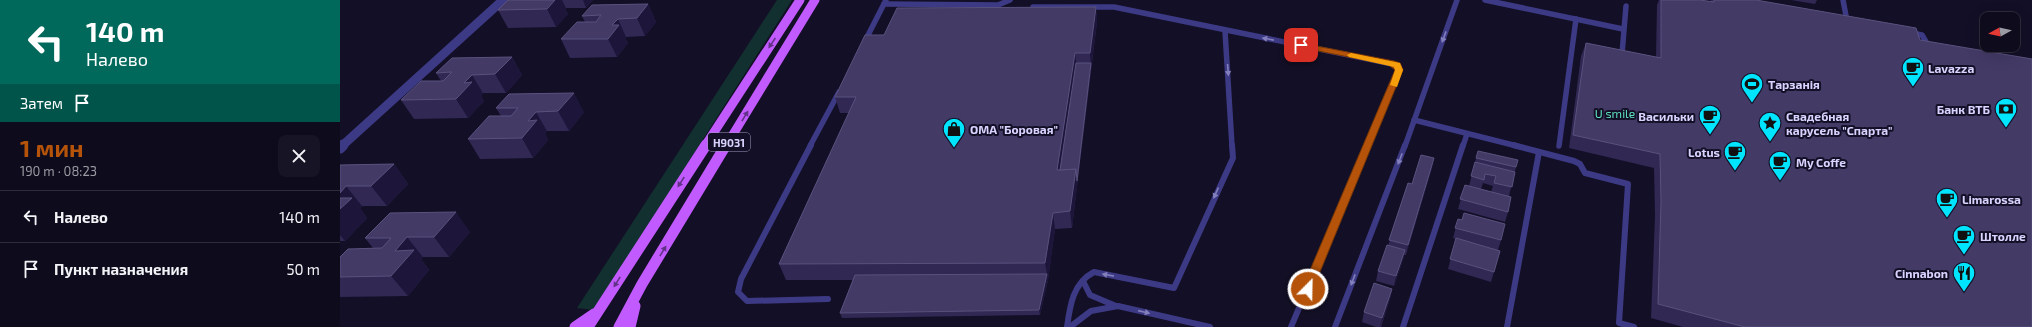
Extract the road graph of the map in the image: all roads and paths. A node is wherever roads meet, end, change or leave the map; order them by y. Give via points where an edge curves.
1 (502, 0) edge
2 (800, 0) edge
3 (815, 0) edge
4 (1010, 0) edge
5 (1114, 0) edge
6 (1457, 0) edge
7 (1485, 0) edge
8 (1843, 0) edge
9 (885, 2) edge
10 (1626, 6) dead end
11 (1033, 7) edge
12 (1114, 7) junction
13 (1576, 19) junction
14 (1854, 23) edge
15 (1623, 29) junction
16 (1226, 31) junction
17 (1907, 32) edge
18 (864, 44) edge
19 (1937, 50) edge
20 (1622, 54) edge
21 (843, 85) edge
22 (1414, 120) junction
23 (1467, 134) junction
24 (1559, 146) dead end
25 (340, 148) edge
26 (1539, 152) junction
27 (1083, 281) junction
28 (642, 284) junction
29 (828, 299) dead end
30 (1118, 306) junction
31 (599, 310) junction
32 (1338, 326) edge
33 (576, 327) edge
34 (588, 327) edge
35 (619, 327) edge
36 (630, 327) edge
37 (1068, 327) edge
38 (1210, 327) edge
39 (1292, 327) edge
40 (1403, 327) edge
41 (1506, 327) edge
42 (1634, 327) edge

1 - 25 street
2 -> 31 main road, Н9031
28 -> 3 main road, Н9031
4 - 9 lane via 998,5
5 - 12 lane
6 -> 22 lane
7 - 13 lane
8 - 14 lane via 1847,21
9 - 18 lane
10 - 15 lane
11 - 12 lane
12 - 16 lane
13 - 15 lane
13 - 24 lane
15 - 20 lane
16 -> 27 lane via 1233,158 1174,288 1094,272 1087,275
39 -> 16 lane via 1399,70 1397,65 1392,63
17 - 19 lane via 1922,35 1930,49
21 - 29 lane via 742,279 738,292 747,301
22 - 23 lane
22 -> 32 lane
23 - 26 lane
23 - 40 lane
26 - 41 lane
26 - 42 lane via 1574,161 1584,168 1586,173 1628,184 1619,323
27 - 30 lane via 1090,295
27 - 37 lane via 1071,299
28 - 35 main road, Н9031
28 - 36 main road
30 - 37 lane via 1091,311
30 -> 38 lane
31 - 33 main road
31 - 34 main road, Н9031

